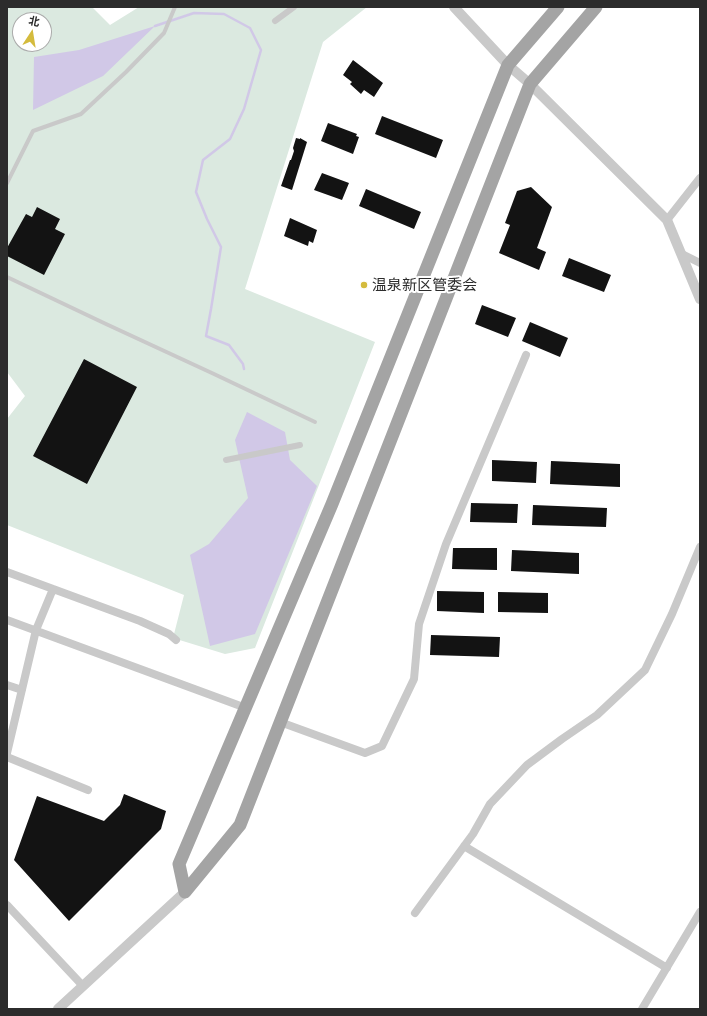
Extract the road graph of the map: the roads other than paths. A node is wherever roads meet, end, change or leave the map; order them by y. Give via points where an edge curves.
1 (175, 7) edge
2 (294, 7) edge
3 (454, 7) edge
4 (558, 7) edge
5 (596, 7) edge
6 (275, 21) dead end
7 (508, 65) junction
8 (530, 84) junction
9 (700, 178) edge
10 (7, 183) edge
11 (668, 220) junction
12 (682, 254) junction
13 (700, 263) edge
14 (7, 276) edge
15 (700, 299) edge
16 (526, 355) dead end
17 (315, 422) dead end
18 (300, 445) dead end
19 (226, 460) dead end
20 (700, 547) edge
21 (7, 572) edge
22 (53, 589) junction
23 (7, 620) edge
24 (36, 630) junction
25 (176, 640) dead end
26 (7, 685) edge
27 (22, 690) junction
28 (246, 708) junction
29 (280, 722) junction
30 (10, 723) edge
31 (7, 753) edge
32 (7, 757) edge
33 (88, 790) dead end
34 (464, 846) junction
35 (185, 892) junction
36 (7, 905) edge
37 (700, 912) edge
38 (415, 913) dead end
39 (667, 968) junction
40 (83, 986) junction
41 (58, 1009) edge
42 (642, 1009) edge

1 - 10 lane via 164,33 81,114 33,132
2 - 6 street
3 - 7 street
4 - 7 main road
5 - 8 main road
7 - 8 street
7 - 28 main road via 332,504
8 - 11 street
8 - 29 main road
9 - 11 street
11 - 12 street
12 - 13 street
12 - 15 street
14 - 17 lane
16 - 29 street via 446,544 419,624 414,679 382,746 365,753
18 - 19 street
20 - 34 street via 645,670 597,715 528,765 490,804
21 - 22 street
22 - 24 street
22 - 25 street via 162,630
23 - 24 street
24 - 27 street
24 - 28 street
26 - 27 street
27 - 30 street
28 - 35 main road via 180,864
29 - 35 main road via 240,825
30 - 31 street
32 - 33 street
34 - 38 street
34 - 39 street
35 - 40 street
36 - 40 street
37 - 39 street
39 - 42 street
40 - 41 street

